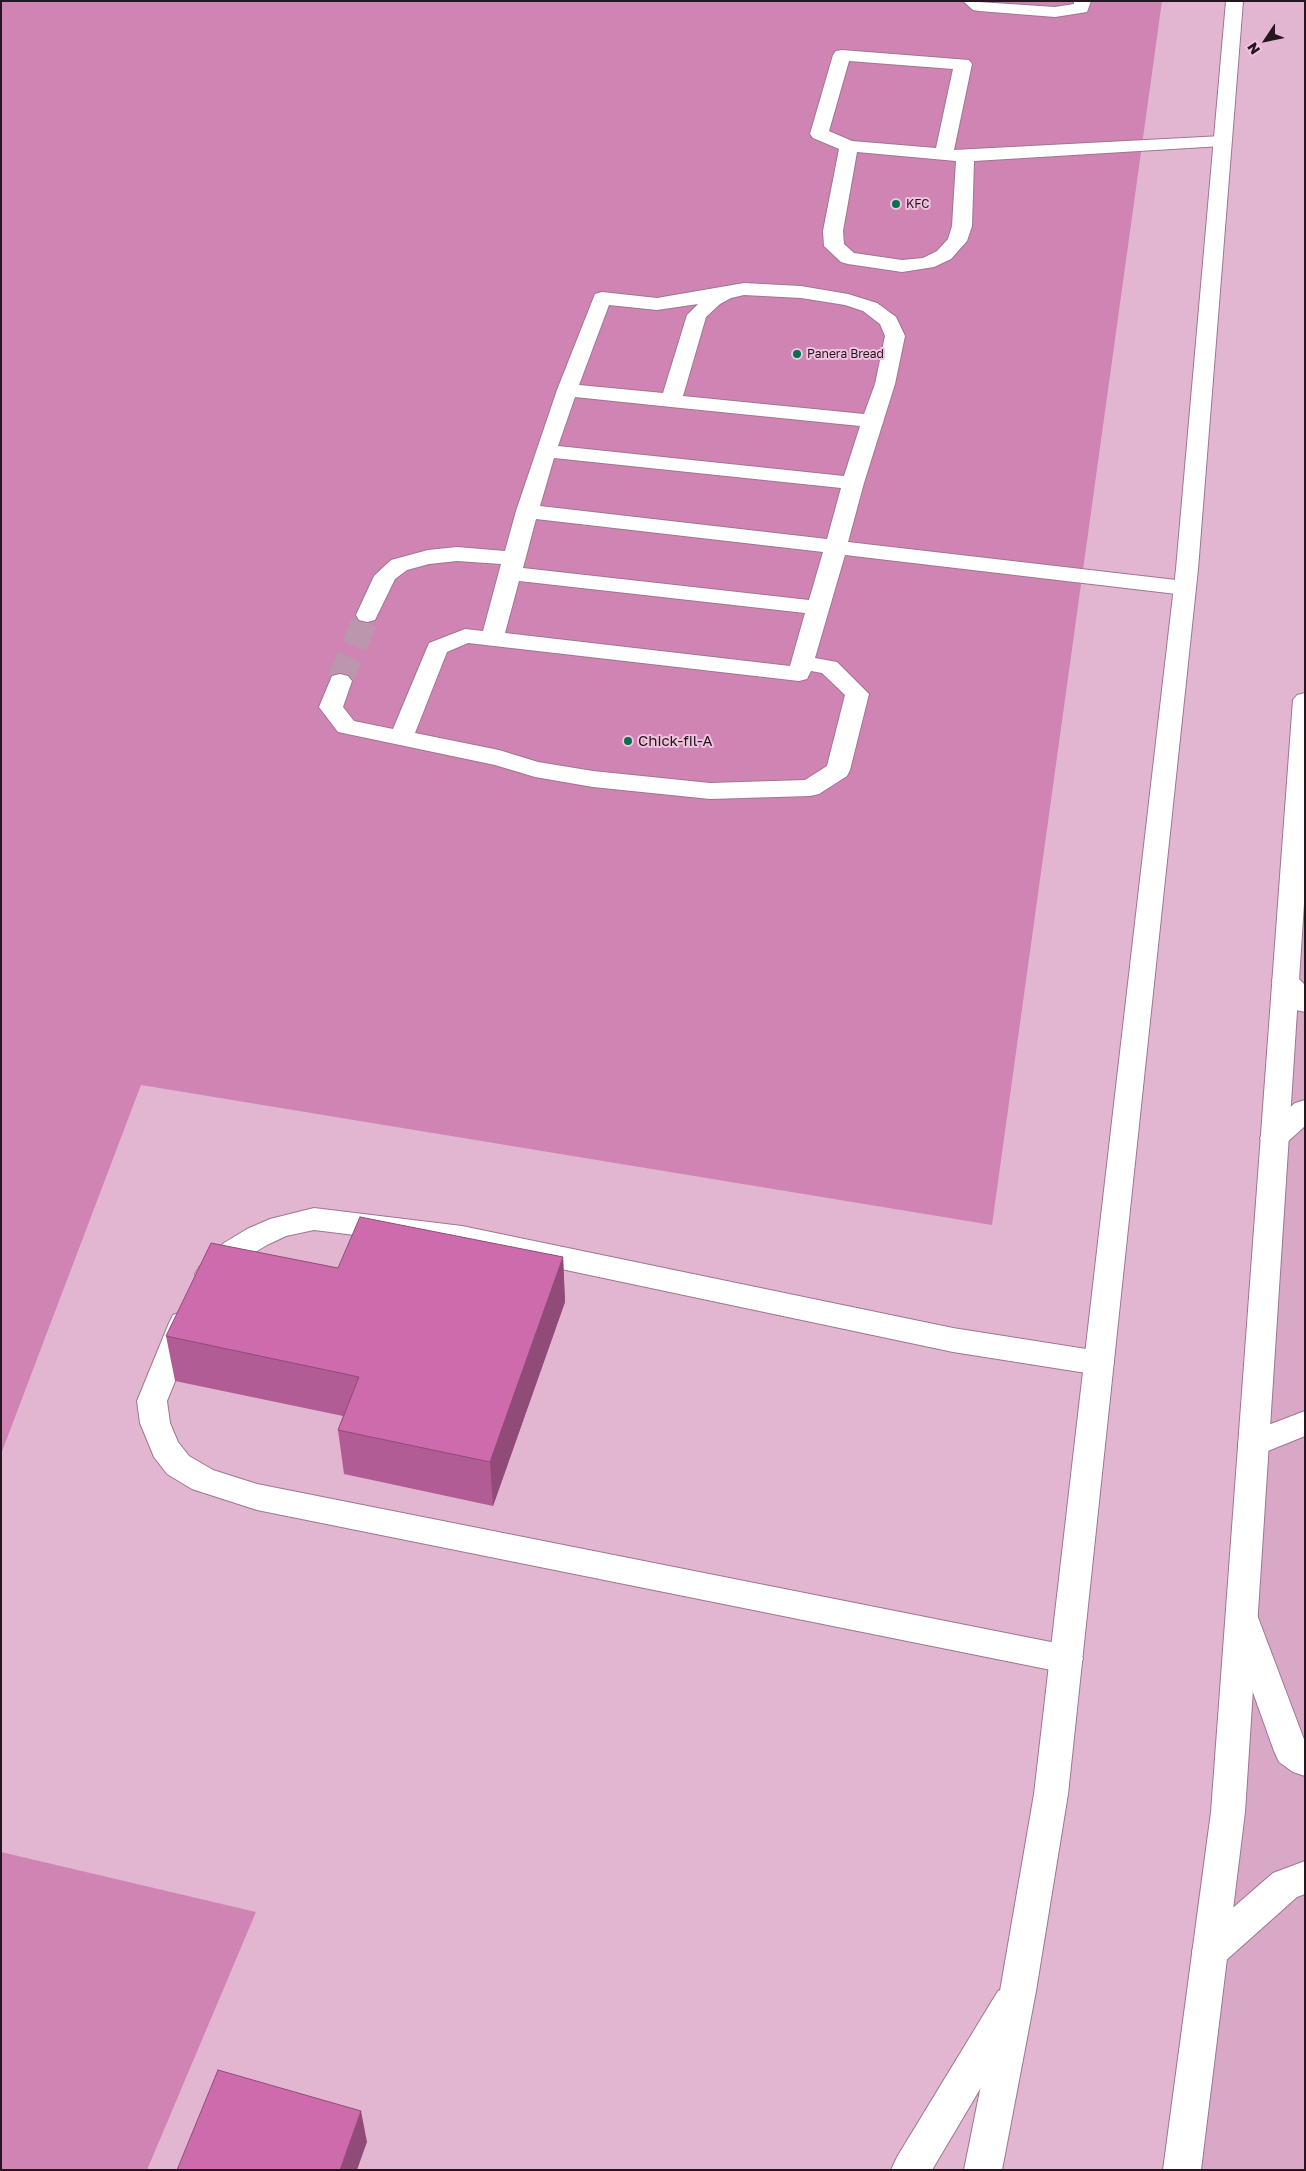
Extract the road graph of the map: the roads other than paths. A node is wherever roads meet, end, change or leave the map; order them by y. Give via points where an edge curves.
1 (971, 1) edge
2 (1083, 1) edge
3 (1235, 1) edge
4 (1222, 141) junction
5 (849, 146) junction
6 (944, 154) junction
7 (965, 156) junction
8 (725, 293) junction
9 (567, 390) junction
10 (671, 401) junction
11 (872, 421) junction
12 (546, 451) junction
13 (853, 483) junction
14 (527, 511) junction
15 (836, 547) junction
16 (512, 565) junction
17 (1185, 588) junction
18 (818, 608) junction
19 (367, 615) tunnel mouth
20 (492, 639) junction
21 (802, 663) junction
22 (340, 681) tunnel mouth
23 (1305, 700) edge
24 (401, 739) junction
25 (1285, 980) junction
26 (1305, 1003) edge
27 (1305, 1110) edge
28 (1274, 1138) junction
29 (1099, 1363) junction
30 (1305, 1423) edge
31 (1253, 1444) junction
32 (1242, 1618) junction
33 (1066, 1659) junction
34 (1305, 1761) edge
35 (1305, 1877) edge
36 (1210, 1951) junction
37 (1018, 1991) junction
38 (910, 2170) edge
39 (983, 2170) edge
40 (1182, 2170) edge

1 - 2 main road via 979,6 1055,12 1082,8
3 - 4 main road
4 - 7 main road
4 - 17 main road
5 - 6 main road
5 - 6 main road via 820,134 842,55 963,64
5 - 7 main road via 833,231 834,246 848,258 902,266 927,263 944,255 957,242 962,226
6 - 7 main road
8 - 9 main road via 658,304 602,298
8 - 10 main road via 697,315
8 - 11 main road via 744,289 801,292 848,300 870,307 889,321 895,336 885,384
9 - 10 main road
9 - 12 main road
10 - 11 main road
11 - 13 main road
12 - 13 main road
12 - 14 main road
13 - 15 main road
14 - 15 main road
14 - 16 main road
15 - 17 main road
15 - 18 main road
16 - 18 main road
16 - 19 main road via 457,554 428,556 399,565 385,576
16 - 20 main road
17 - 29 main road
18 - 21 main road
20 - 21 main road via 800,674
20 - 24 main road via 465,636 437,648
21 - 24 main road via 829,667 857,694 838,770 810,788 710,791 593,779
22 - 24 main road via 331,707 346,727
23 - 25 main road
25 - 26 main road
25 - 28 main road
27 - 28 main road
28 - 31 main road
29 - 33 main road
29 - 33 main road via 953,1340 462,1237 314,1219 280,1227 257,1237 234,1251 208,1276 152,1401 155,1423 165,1448 178,1465 204,1480 257,1497
30 - 31 main road
31 - 32 main road
32 - 34 main road via 1291,1751
32 - 36 main road via 1228,1812
33 - 37 main road via 1051,1794
35 - 36 main road via 1285,1885
36 - 40 main road
37 - 38 main road
37 - 39 main road

